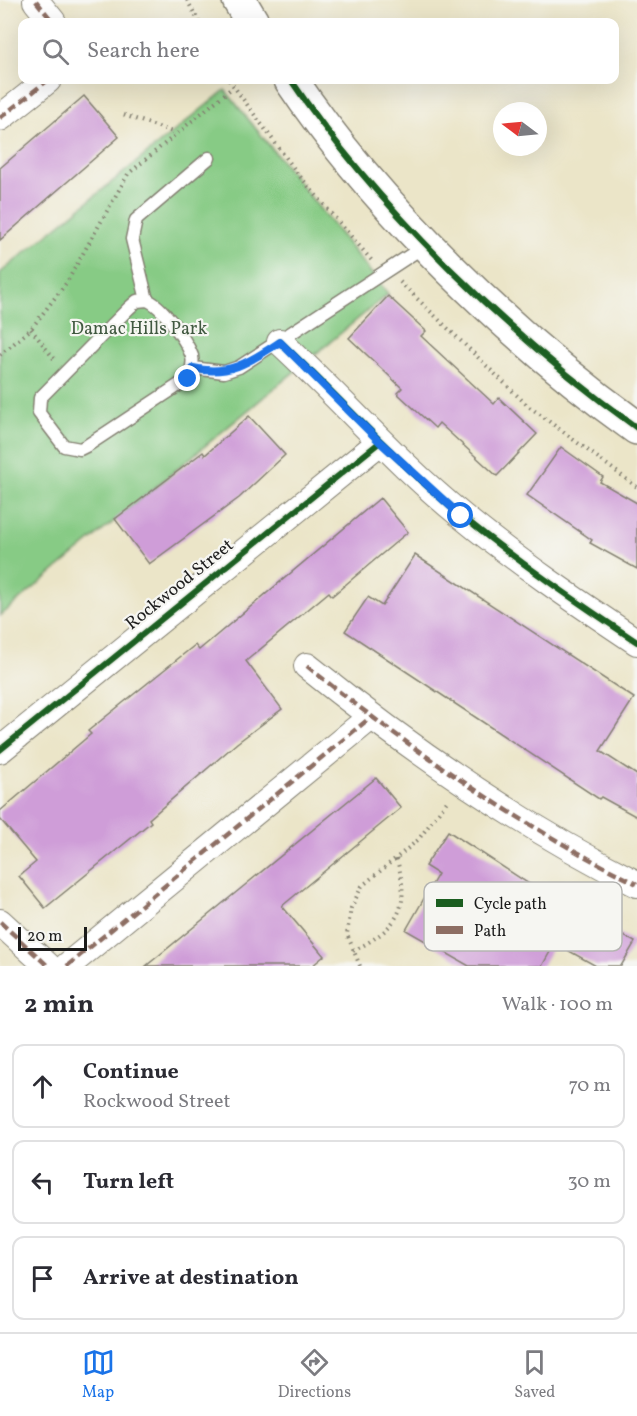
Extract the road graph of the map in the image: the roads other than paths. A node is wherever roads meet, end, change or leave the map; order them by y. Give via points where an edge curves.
1 (238, 0) edge
2 (249, 18) edge
3 (294, 84) edge
4 (29, 90) edge
5 (0, 118) edge
6 (209, 158) dead end
7 (427, 244) junction
8 (147, 300) junction
9 (280, 342) junction
10 (193, 368) junction
11 (637, 428) edge
12 (380, 442) junction
13 (637, 642) edge
14 (307, 666) dead end
15 (372, 717) junction
16 (0, 750) edge
17 (637, 884) edge
18 (0, 922) edge
19 (48, 966) edge
20 (67, 966) edge

1 - 2 street
3 - 7 street via 360,170
4 - 5 street
6 - 8 lane via 136,220 132,239
7 - 9 lane
7 - 11 street via 552,362
8 - 10 lane via 158,303 170,320 192,357
8 - 10 lane via 137,301 129,308 65,372 40,398 39,412 64,446 80,449 179,387
9 - 10 lane via 239,368 224,372
9 - 12 street
12 - 13 street via 461,516 549,583
12 - 16 street, Rockwood Street
14 - 15 street
15 - 17 street via 459,781 586,858
15 - 20 street
18 - 19 street

